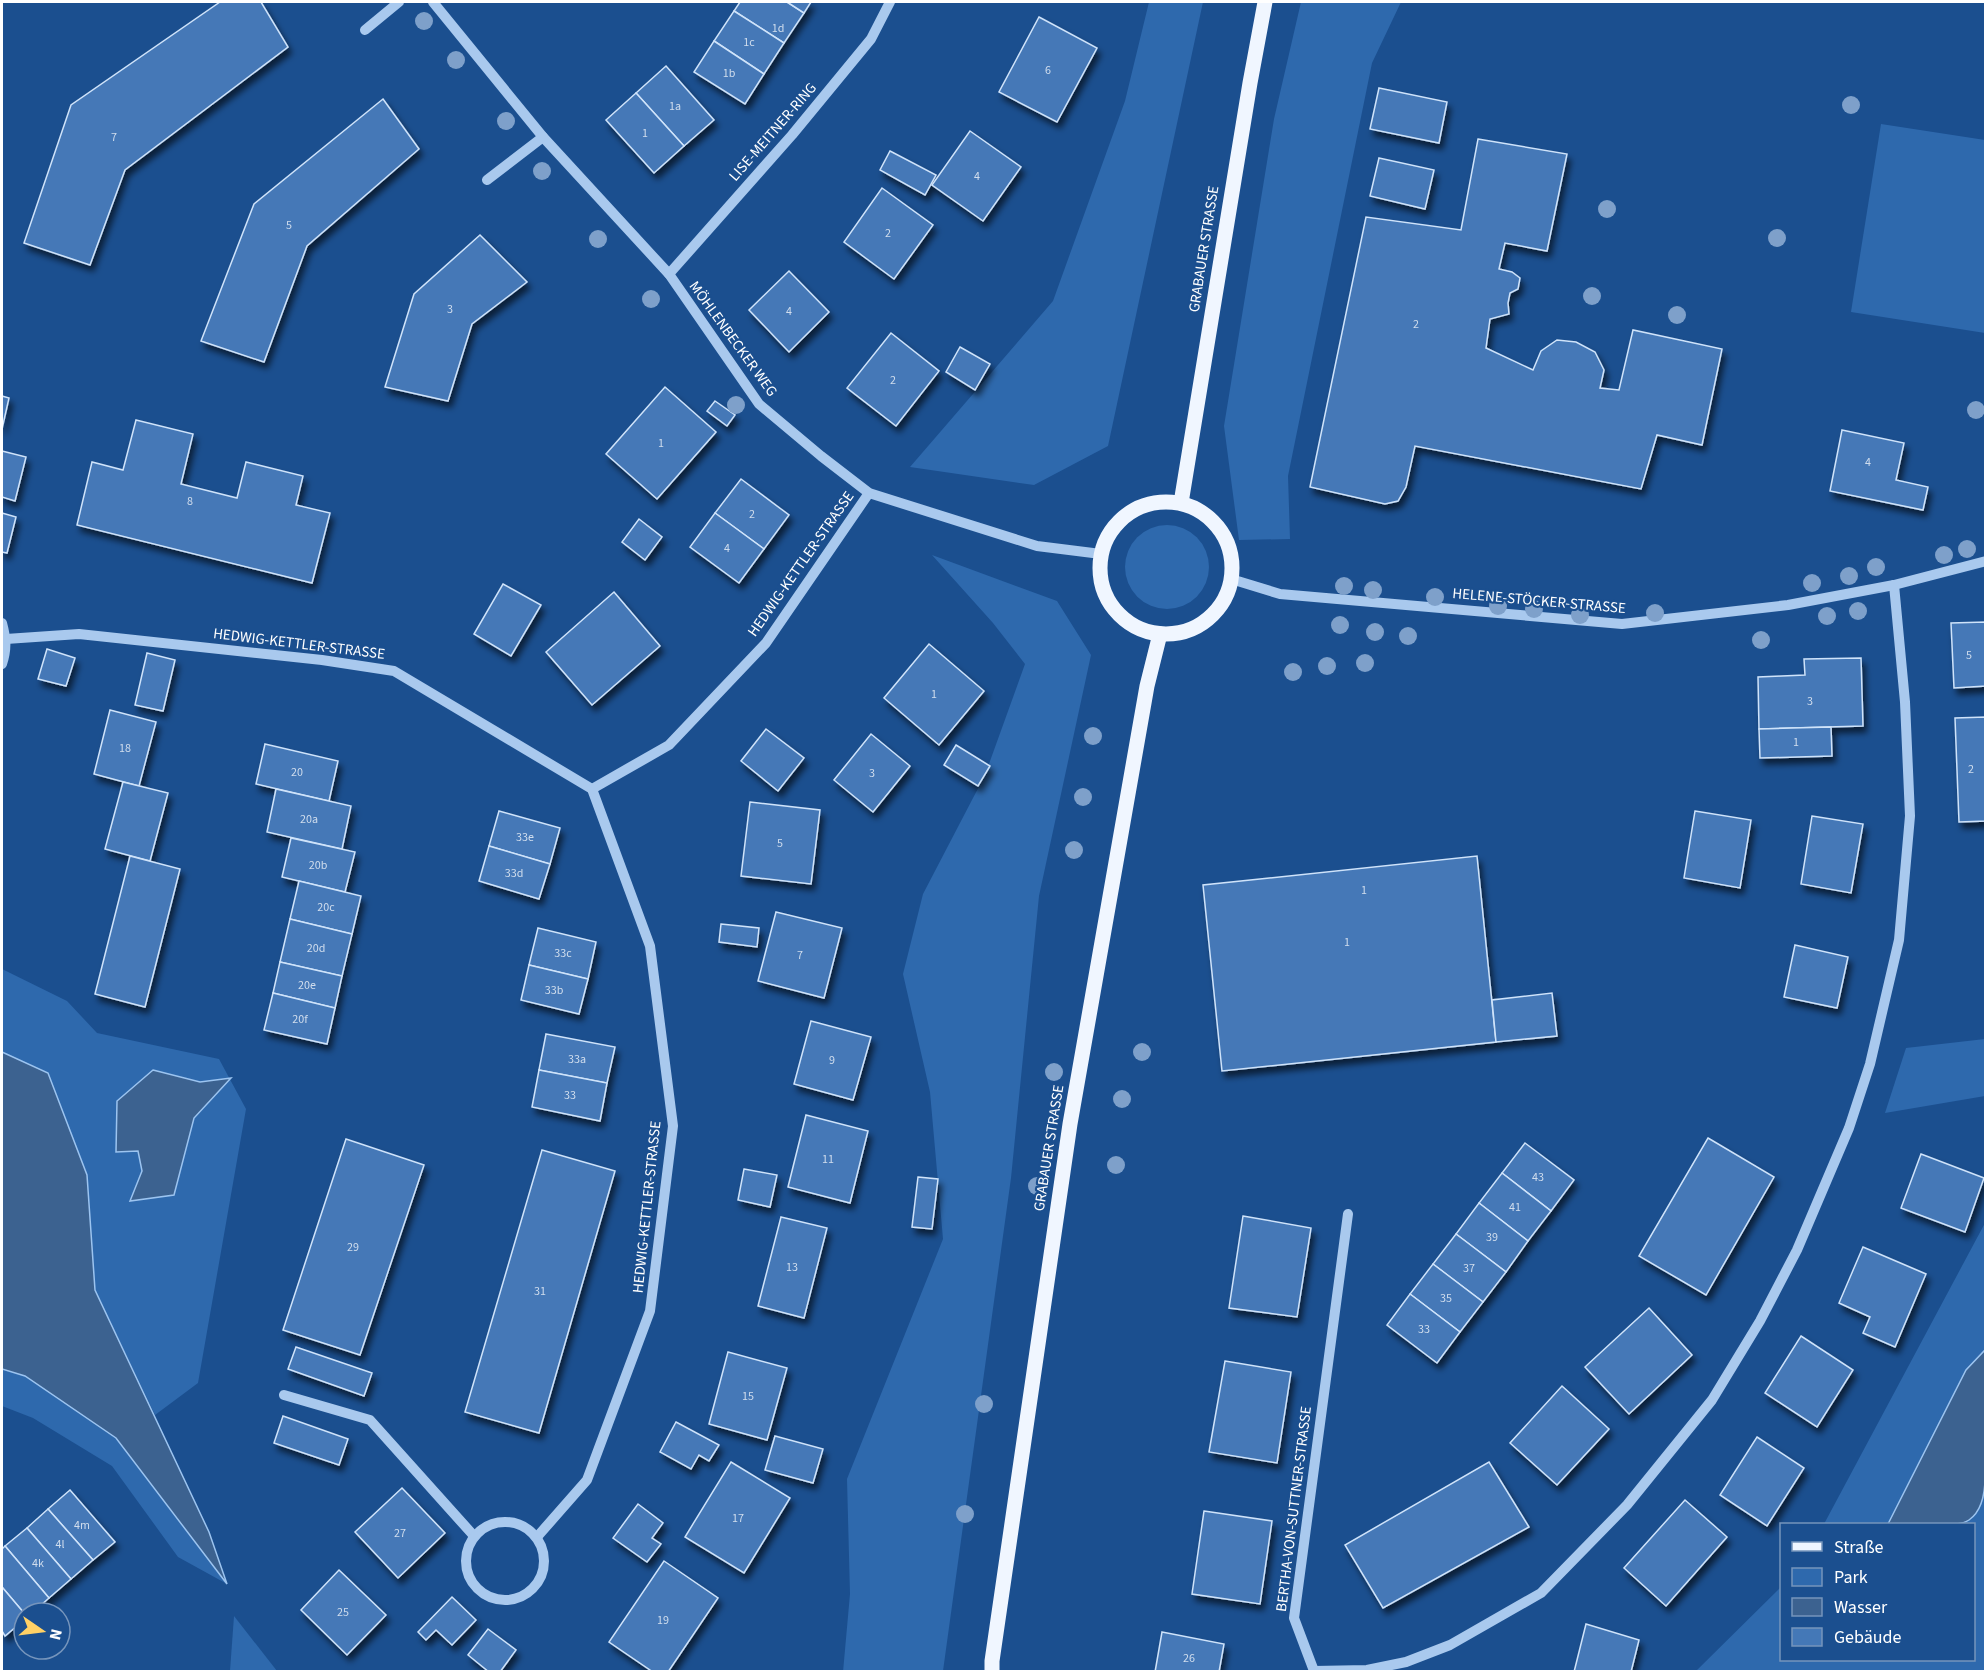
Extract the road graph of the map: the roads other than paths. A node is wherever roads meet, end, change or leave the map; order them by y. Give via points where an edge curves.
1 (399, 2) edge
2 (434, 2) edge
3 (890, 2) edge
4 (1265, 2) edge
5 (365, 30) dead end
6 (543, 137) junction
7 (487, 180) dead end
8 (669, 274) junction
9 (869, 493) junction
10 (1181, 504) junction
11 (1101, 554) junction
12 (1986, 561) edge
13 (1231, 579) junction
14 (1894, 585) junction
15 (2, 623) edge
16 (1160, 634) junction
17 (6, 639) junction
18 (2, 664) edge
19 (592, 789) junction
20 (1348, 1214) dead end
21 (284, 1395) dead end
22 (474, 1536) junction
23 (537, 1537) junction
24 (992, 1671) edge

1 - 5 street
2 - 6 street, MÖHLENBECKER WEG
3 - 8 street, LISE-MEITNER-RING via 871,39
4 - 10 main road, GRABAUER STRASSE
6 - 7 street
6 - 8 street, MÖHLENBECKER WEG
8 - 9 street, MÖHLENBECKER WEG via 759,404
9 - 11 street, MÖHLENBECKER WEG via 1037,546
9 - 19 street, HEDWIG-KETTLER-STRASSE via 758,652 669,745
10 - 11 main road via 1160,502 1140,507 1122,519
10 - 13 main road via 1215,523 1232,559
11 - 16 main road via 1100,572 1112,607 1125,620
12 - 14 street, HELENE-STÖCKER-STRASSE
13 - 14 street, HELENE-STÖCKER-STRASSE via 1280,594 1622,624 1788,605
13 - 16 main road via 1225,598 1206,620 1179,633
14 - 20 street, BERTHA-VON-SUTTNER-STRASSE via 1910,816 1899,940 1870,1064 1849,1128 1797,1250 1760,1321 1712,1400 1627,1505 1541,1593 1450,1645 1406,1662 1367,1670 1314,1671 1294,1618
15 - 17 street
16 - 24 main road, GRABAUER STRASSE via 1147,686 1070,1124
17 - 18 street
17 - 19 street, HEDWIG-KETTLER-STRASSE via 79,634 394,671
19 - 23 street, HEDWIG-KETTLER-STRASSE via 650,946 674,1126 650,1311 586,1480
21 - 22 street via 370,1420
22 - 23 street via 492,1523 504,1521 517,1523
22 - 23 street via 465,1565 469,1578 488,1597 501,1600 515,1599 537,1585 544,1561

